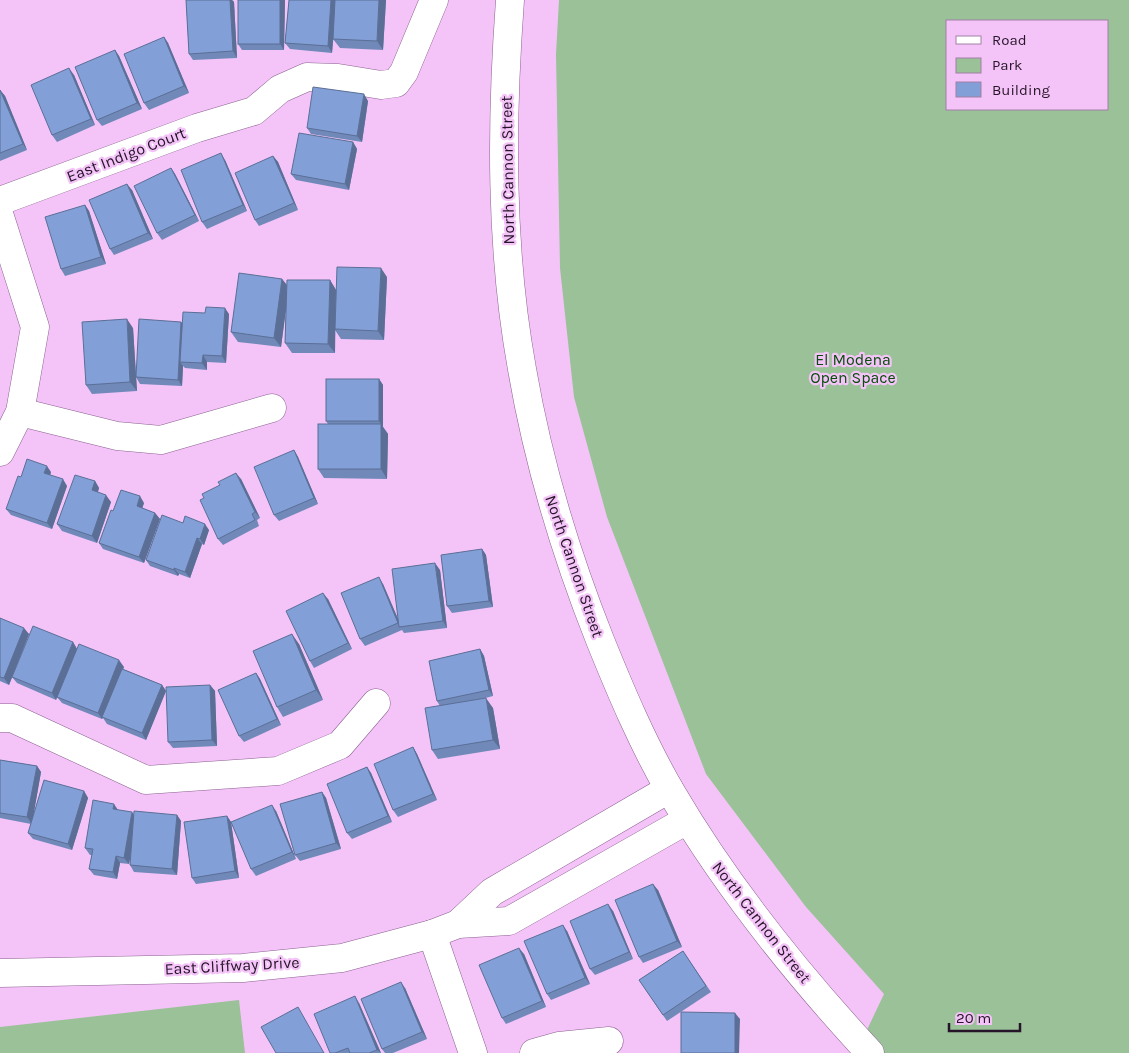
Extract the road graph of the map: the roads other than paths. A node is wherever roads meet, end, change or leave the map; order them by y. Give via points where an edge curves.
1 (434, 0) edge
2 (510, 0) edge
3 (0, 202) edge
4 (0, 217) edge
5 (272, 408) dead end
6 (20, 412) junction
7 (0, 452) edge
8 (376, 703) dead end
9 (0, 718) edge
10 (669, 789) junction
11 (688, 820) junction
12 (522, 874) junction
13 (539, 904) junction
14 (458, 924) junction
15 (432, 934) junction
16 (0, 973) edge
17 (609, 1041) dead end
18 (473, 1053) edge
19 (534, 1053) edge
20 (870, 1053) edge

1 - 3 street, East Indigo Court via 404,72 396,83 380,85 307,77 280,89 254,111 197,128
2 - 10 street, North Cannon Street via 504,140 506,218 517,338 531,415 557,519 586,605 618,686
4 - 6 street via 35,327
5 - 6 street via 161,440 117,436
6 - 7 street
8 - 9 street via 340,745 278,771 146,780 12,718
10 - 11 street, North Cannon Street
10 - 12 street, East Cliffway Drive
11 - 13 street, East Cliffway Drive
11 - 20 street, North Cannon Street via 770,937
12 - 13 street
12 - 14 street, East Cliffway Drive via 492,892
13 - 14 street, East Cliffway Drive via 508,921
14 - 15 street, East Cliffway Drive
15 - 16 street, East Cliffway Drive via 342,958 243,968
15 - 18 street
17 - 19 street via 559,1046

